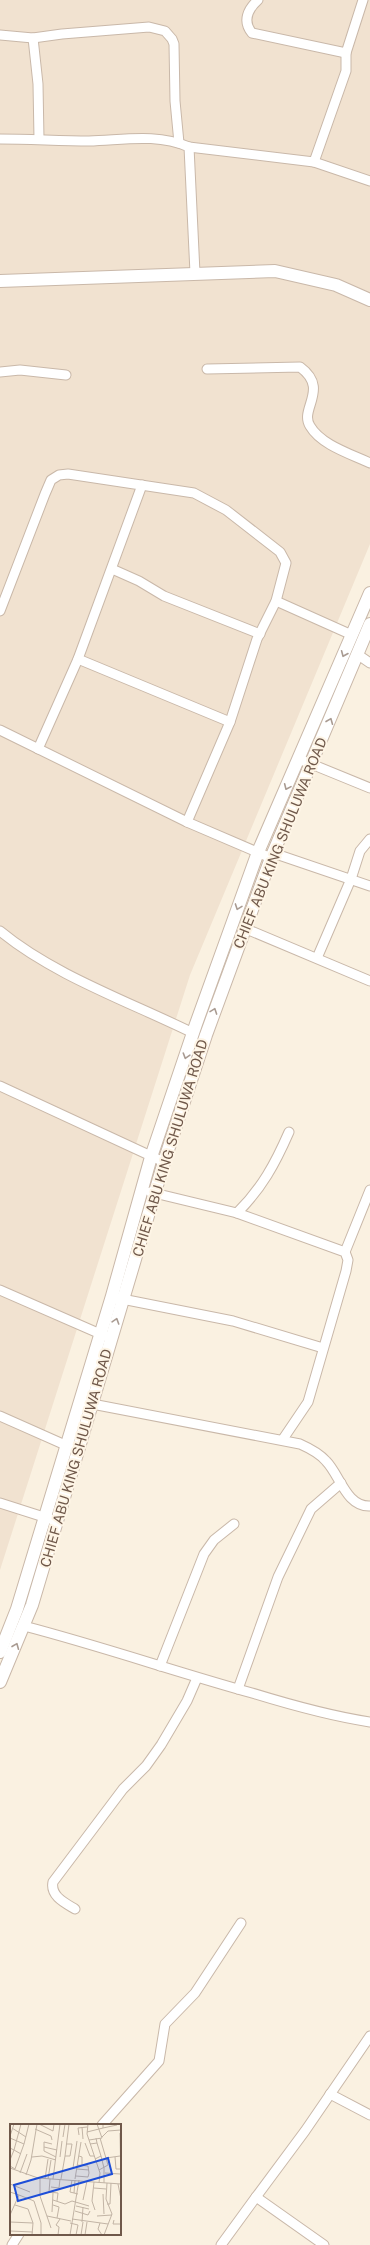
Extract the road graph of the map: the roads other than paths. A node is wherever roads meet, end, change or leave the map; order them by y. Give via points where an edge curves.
1 (258, 0) edge
2 (364, 0) edge
3 (0, 35) edge
4 (34, 38) junction
5 (346, 53) junction
6 (0, 139) edge
7 (39, 139) junction
8 (179, 143) junction
9 (189, 147) junction
10 (314, 162) junction
11 (370, 181) edge
12 (195, 273) junction
13 (0, 281) edge
14 (370, 300) edge
15 (207, 369) dead end
16 (0, 372) edge
17 (66, 375) dead end
18 (370, 463) edge
19 (142, 485) junction
20 (112, 569) junction
21 (370, 593) edge
22 (276, 601) junction
23 (0, 611) edge
24 (370, 624) edge
25 (260, 634) junction
26 (352, 635) junction
27 (358, 654) junction
28 (78, 659) junction
29 (370, 663) edge
30 (230, 722) junction
31 (0, 730) edge
32 (38, 749) junction
33 (298, 759) junction
34 (312, 764) junction
35 (370, 788) edge
36 (187, 822) junction
37 (370, 839) edge
38 (258, 852) junction
39 (272, 856) junction
40 (351, 879) junction
41 (370, 886) edge
42 (244, 928) junction
43 (0, 931) edge
44 (317, 958) junction
45 (370, 980) edge
46 (193, 1033) junction
47 (0, 1086) edge
48 (289, 1132) dead end
49 (151, 1157) junction
50 (164, 1162) junction
51 (370, 1190) edge
52 (149, 1192) junction
53 (238, 1213) junction
54 (345, 1252) junction
55 (0, 1290) edge
56 (118, 1298) junction
57 (105, 1336) junction
58 (323, 1348) junction
59 (80, 1401) junction
60 (92, 1404) junction
61 (0, 1416) edge
62 (283, 1439) junction
63 (67, 1446) junction
64 (79, 1450) junction
65 (341, 1483) junction
66 (0, 1503) edge
67 (370, 1506) edge
68 (45, 1517) junction
69 (58, 1521) junction
70 (234, 1524) dead end
71 (24, 1626) junction
72 (0, 1652) edge
73 (160, 1666) junction
74 (197, 1678) junction
75 (0, 1682) edge
76 (238, 1690) junction
77 (370, 1722) edge
78 (75, 1909) dead end
79 (241, 1923) dead end
80 (370, 2036) edge
81 (330, 2094) junction
82 (370, 2115) edge
83 (103, 2124) edge
84 (256, 2197) junction
85 (18, 2235) edge
86 (12, 2245) edge
87 (221, 2245) edge
88 (324, 2245) edge

1 - 5 street via 247,18 248,28 252,33
2 - 5 street
3 - 4 street
4 - 7 street
4 - 8 street via 149,27 164,31 172,38 174,44
5 - 10 street via 346,71
6 - 7 street
7 - 8 street via 90,141 146,138
8 - 9 street
9 - 10 street
9 - 12 street
10 - 11 street
12 - 13 street
12 - 14 street via 275,271 336,285
15 - 18 street via 300,368 312,382 314,396 307,418 312,429 322,438
16 - 17 street via 20,370
19 - 20 street
19 - 22 street via 194,493 205,498 226,510 280,552 286,563
19 - 23 street via 68,474 59,475 51,480
20 - 25 street via 164,596
20 - 28 street
21 - 26 street
22 - 25 street
22 - 26 street
24 - 27 street, CHIEF ABU KING SHULUWA ROAD
25 - 30 street
26 -> 33 street
27 - 29 street
34 -> 27 street, CHIEF ABU KING SHULUWA ROAD
28 - 30 street
28 - 32 street
30 - 36 street
31 - 32 street
32 - 36 street
33 - 34 street
33 -> 38 street
34 - 35 street
34 - 39 street, CHIEF ABU KING SHULUWA ROAD
36 - 38 street
37 - 40 street via 361,848
38 - 39 street
38 -> 46 street
39 - 40 street
39 - 42 street, CHIEF ABU KING SHULUWA ROAD
40 - 41 street
40 - 44 street
42 - 44 street
50 -> 42 street, CHIEF ABU KING SHULUWA ROAD
43 - 46 street via 18,946 70,976
44 - 45 street
46 -> 49 street
47 - 49 street
48 - 53 street via 256,1194
49 - 50 street
49 - 52 street
50 - 52 street, CHIEF ABU KING SHULUWA ROAD
51 - 54 street
52 - 53 street
52 - 56 street, CHIEF ABU KING SHULUWA ROAD
53 - 54 street
54 - 58 street via 348,1260 346,1271
55 - 57 street
56 - 57 street, CHIEF ABU KING SHULUWA ROAD
56 - 58 street via 233,1321
57 - 59 street
57 - 60 street, CHIEF ABU KING SHULUWA ROAD
58 - 62 street via 308,1402
59 - 60 street
59 - 63 street
60 - 62 street
60 - 64 street, CHIEF ABU KING SHULUWA ROAD
61 - 63 street
62 - 65 street via 307,1447 327,1461
63 - 64 street
63 - 68 street
64 - 69 street, CHIEF ABU KING SHULUWA ROAD
65 - 67 street via 354,1500
65 - 76 street via 315,1504 308,1516 278,1577
66 - 68 street
68 - 69 street
68 - 72 street via 17,1608
69 - 71 street, CHIEF ABU KING SHULUWA ROAD
70 - 73 street via 214,1540 204,1554
71 - 73 street
75 -> 71 street, CHIEF ABU KING SHULUWA ROAD
73 - 74 street
74 - 76 street
74 - 78 street via 187,1701 161,1745 146,1766 123,1789 53,1882 55,1895
76 - 77 street via 322,1714
79 - 83 street via 195,1993 165,2024 158,2061
80 - 81 street
81 - 82 street
81 - 84 street
84 - 87 street
84 - 88 street
85 - 86 street

